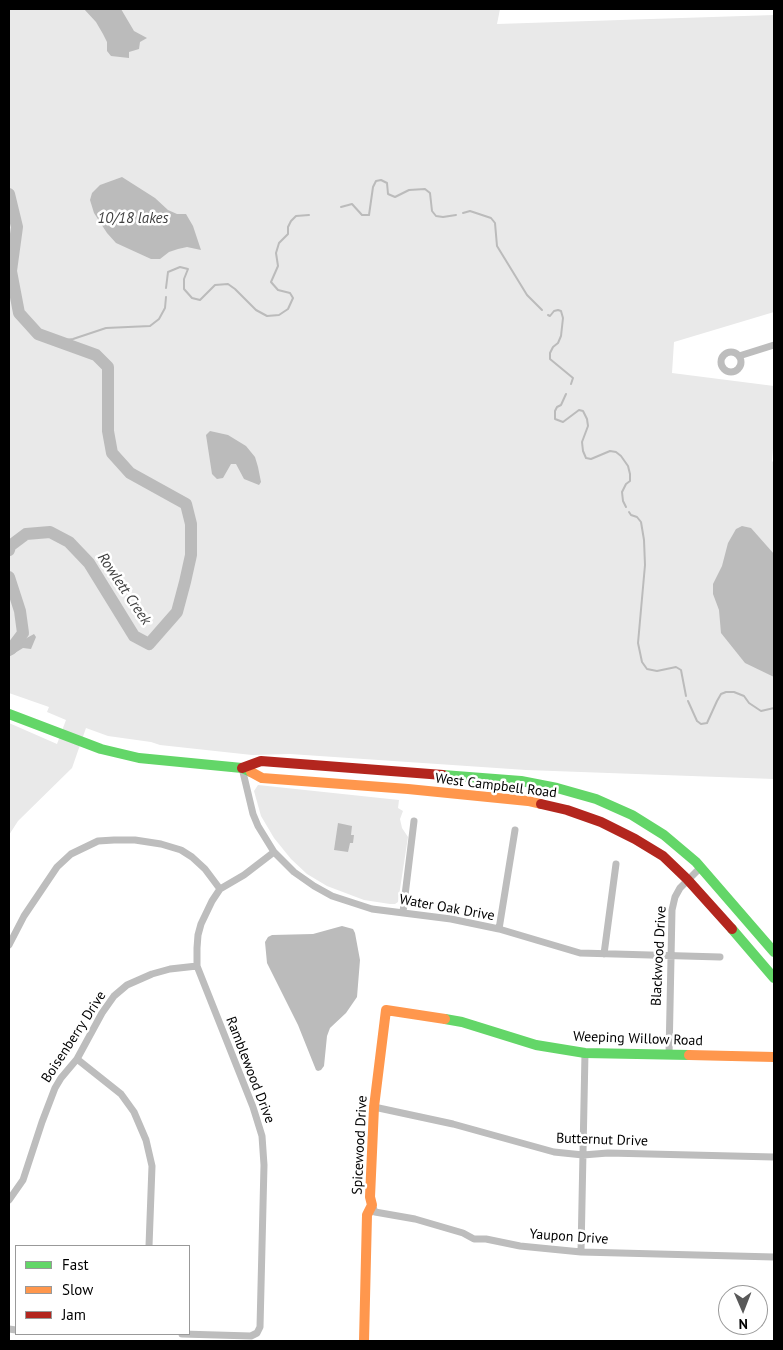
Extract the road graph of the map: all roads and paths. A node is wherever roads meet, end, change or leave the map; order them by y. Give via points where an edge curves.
1 (774, 345) edge
2 (739, 356) dead end
3 (9, 714) edge
4 (242, 768) junction
5 (414, 822) dead end
6 (515, 830) dead end
7 (274, 852) junction
8 (616, 864) dead end
9 (700, 868) junction
10 (687, 879) junction
11 (220, 889) junction
12 (403, 912) junction
13 (499, 929) junction
14 (9, 945) edge
15 (774, 952) edge
16 (604, 954) junction
17 (670, 955) junction
18 (720, 957) dead end
19 (197, 966) junction
20 (771, 967) edge
21 (774, 978) edge
22 (386, 1010) joint
23 (585, 1054) junction
24 (669, 1055) junction
25 (774, 1057) edge
26 (77, 1059) junction
27 (374, 1107) junction
28 (583, 1155) junction
29 (774, 1157) edge
30 (9, 1200) edge
31 (372, 1206) junction
32 (150, 1245) edge
33 (581, 1252) junction
34 (774, 1258) edge
35 (190, 1334) edge
36 (364, 1341) edge

1 - 2 street
3 - 4 main road, West Campbell Road via 120,754
4 - 7 street, Water Oak Drive via 253,814
4 - 9 main road, West Campbell Road via 261,761 295,763 521,782 557,788 596,799 632,815 664,835
4 - 10 main road, West Campbell Road via 262,778 528,801 567,810 602,822 635,839 663,856
5 - 12 street
6 - 13 street
7 - 11 street, Ramblewood Drive
7 - 12 street, Water Oak Drive via 294,872 332,896 372,908
8 - 16 street
9 - 10 street, Blackwood Drive
9 - 15 main road, West Campbell Road
10 - 17 street, Blackwood Drive via 675,897 672,910
10 - 20 main road, West Campbell Road
11 - 14 street via 205,869 181,850 135,840 98,841 71,854 57,867
11 - 19 street, Ramblewood Drive via 201,924
12 - 13 street, Water Oak Drive
13 - 16 street, Water Oak Drive via 580,952
16 - 17 street, Water Oak Drive
17 - 18 street, Water Oak Drive
17 - 24 street, Blackwood Drive
19 - 26 street, Boisenberry Drive via 152,974 120,990 102,1013
19 - 35 street, Ramblewood Drive via 262,1136 264,1193 257,1334
20 - 21 main road, West Campbell Road
22 - 23 main road, Weeping Willow Road via 462,1022 536,1045
22 - 27 main road, Spicewood Drive
23 - 24 main road, Weeping Willow Road
23 - 28 street
24 - 25 main road, Weeping Willow Road
26 - 30 street, Boisenberry Drive via 55,1088 23,1180
26 - 32 street via 121,1094 134,1112 146,1140 152,1166
27 - 28 street, Butternut Drive via 453,1124 554,1152
27 - 31 main road, Spicewood Drive
28 - 29 street, Butternut Drive via 608,1152
28 - 33 street
31 - 33 street, Yaupon Drive via 375,1212 415,1219 474,1239
31 - 36 main road, Spicewood Drive via 367,1215
33 - 34 street, Yaupon Drive

